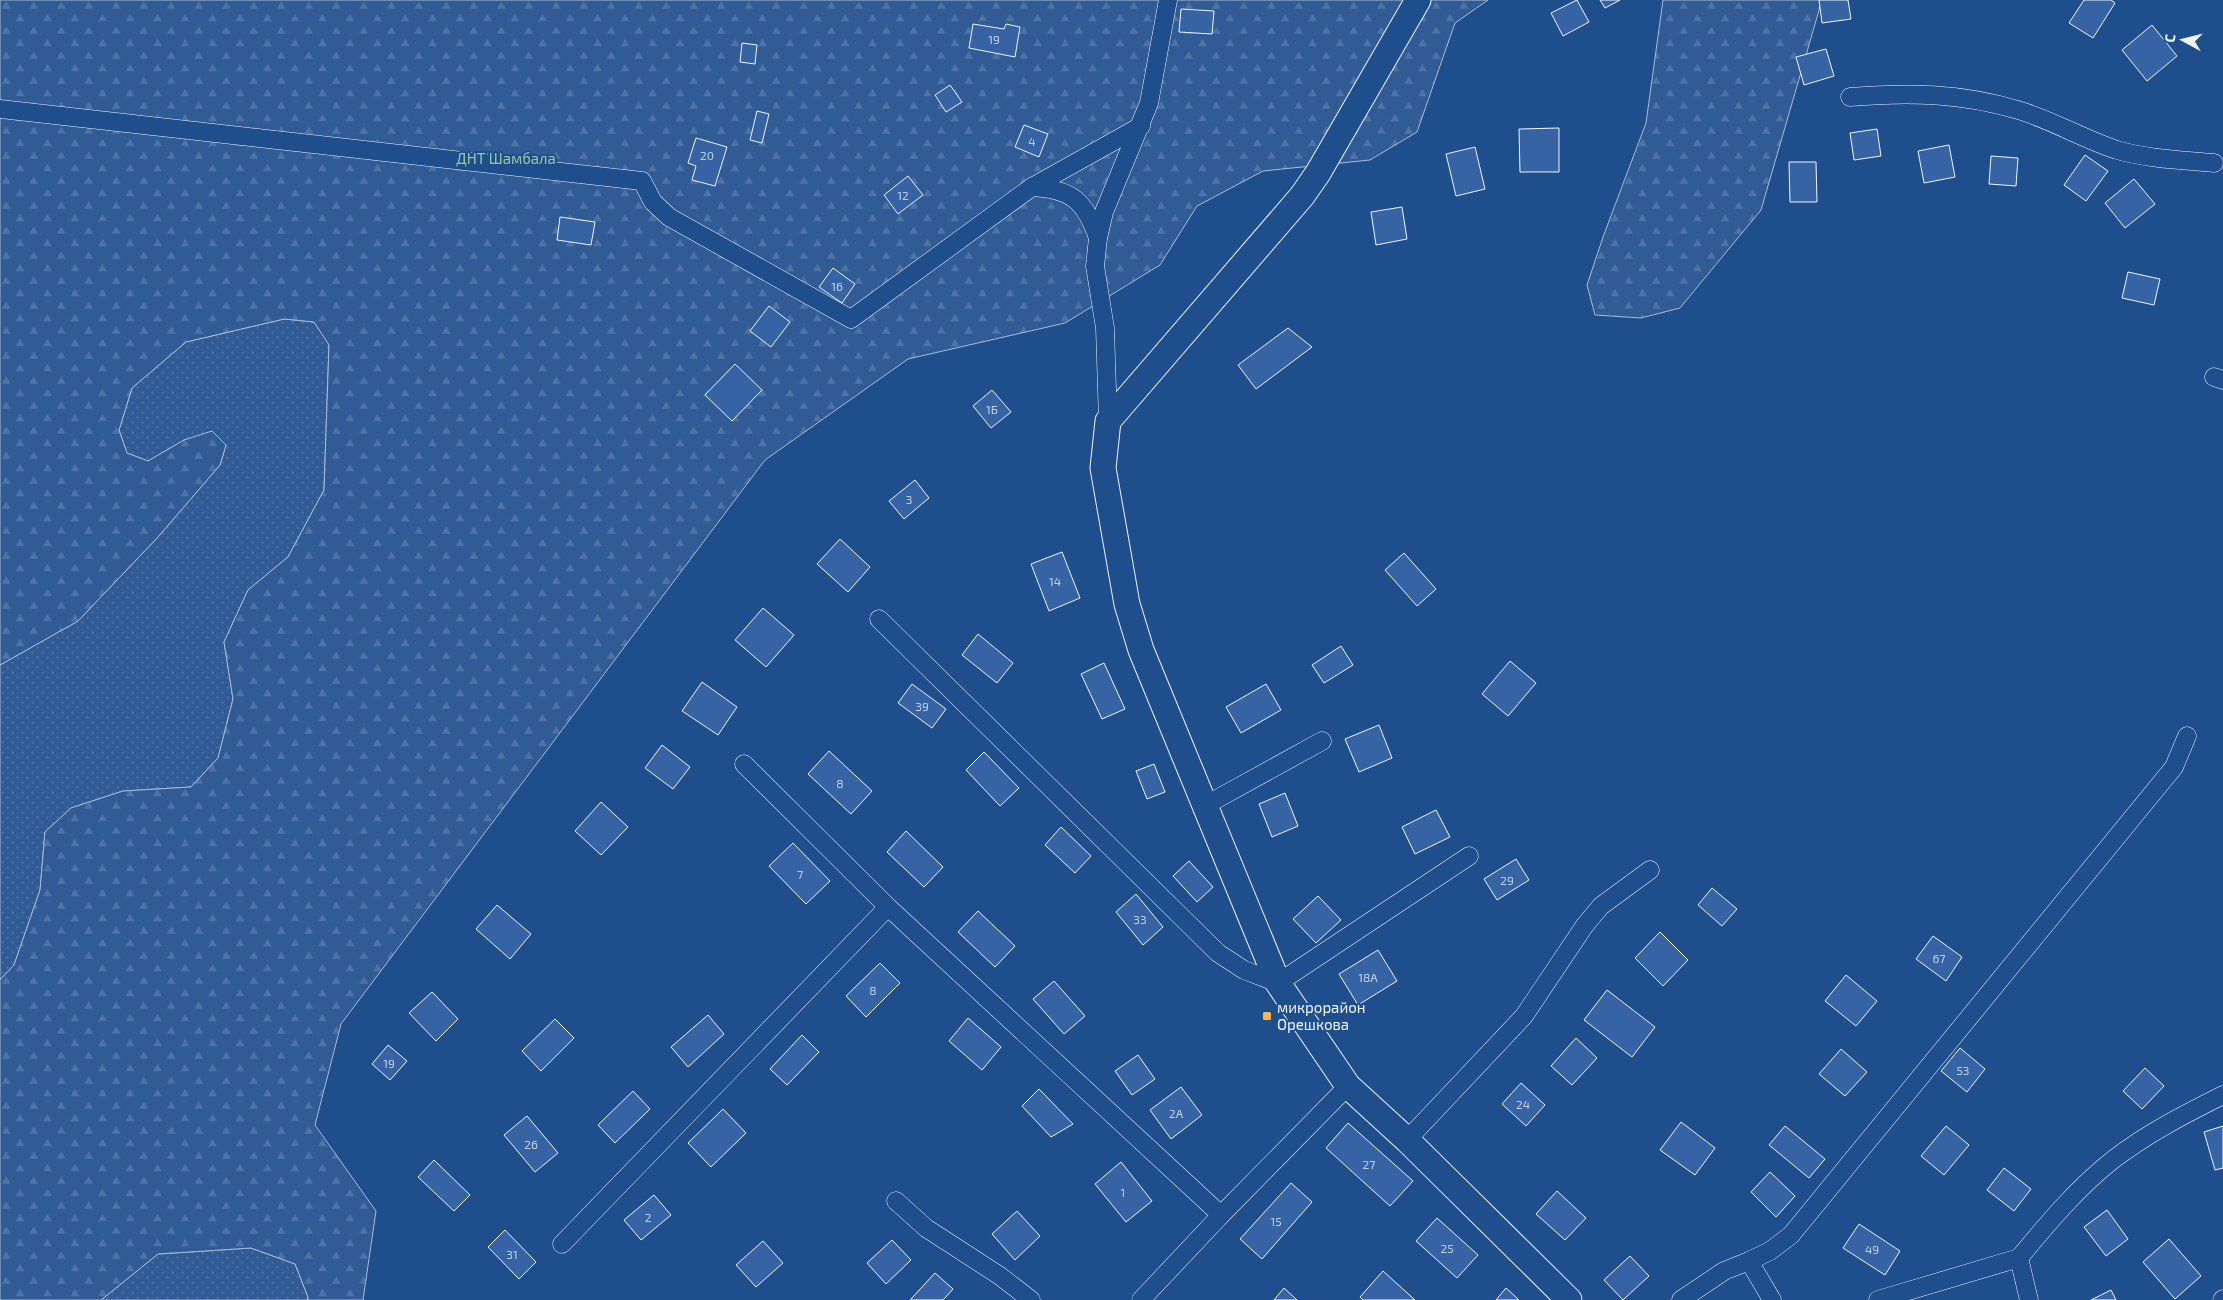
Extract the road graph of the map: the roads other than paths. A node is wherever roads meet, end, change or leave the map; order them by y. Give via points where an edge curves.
1 (1168, 0) edge
2 (1418, 0) edge
3 (1850, 97) dead end
4 (0, 109) edge
5 (1141, 126) junction
6 (2214, 163) dead end
7 (1032, 187) junction
8 (1098, 238) junction
9 (1108, 422) junction
10 (879, 618) dead end
11 (2187, 736) dead end
12 (1322, 741) dead end
13 (744, 764) dead end
14 (1206, 805) junction
15 (1469, 856) dead end
16 (1650, 870) dead end
17 (888, 907) junction
18 (1278, 983) junction
19 (1348, 1086) junction
20 (2223, 1095) edge
21 (1407, 1140) junction
22 (896, 1201) dead end
23 (1221, 1215) junction
24 (562, 1244) dead end
25 (2019, 1258) junction
26 (1749, 1261) junction
27 (1031, 1300) edge
28 (1141, 1300) edge
29 (1569, 1300) edge
30 (1680, 1300) edge
31 (1772, 1300) edge
32 (1878, 1300) edge
33 (2030, 1300) edge

1 - 5 street via 1149,103
2 - 9 street via 1302,196
3 - 6 street via 1933,94 1983,101 2020,110 2117,150 2142,156
4 - 7 street via 642,181 653,202 669,218 851,319
5 - 7 street
5 - 8 street via 1104,212
7 - 8 street via 1054,188 1075,199 1090,216
8 - 9 street via 1095,266 1105,328
9 - 14 street via 1103,468 1127,604 1141,650
10 - 18 street via 1218,953 1244,970
11 - 26 street via 2174,767 1791,1235 1770,1251
12 - 14 street
13 - 17 street
14 - 18 street
15 - 18 street
16 - 21 street via 1601,906 1524,1016
17 - 23 street
17 - 24 street
18 - 19 street
19 - 21 street
19 - 23 street
20 - 25 street via 2181,1116 2114,1159 2056,1213
21 - 29 street
22 - 27 street via 926,1228
23 - 28 street
25 - 32 street
25 - 33 street
26 - 30 street via 1718,1274
26 - 31 street

